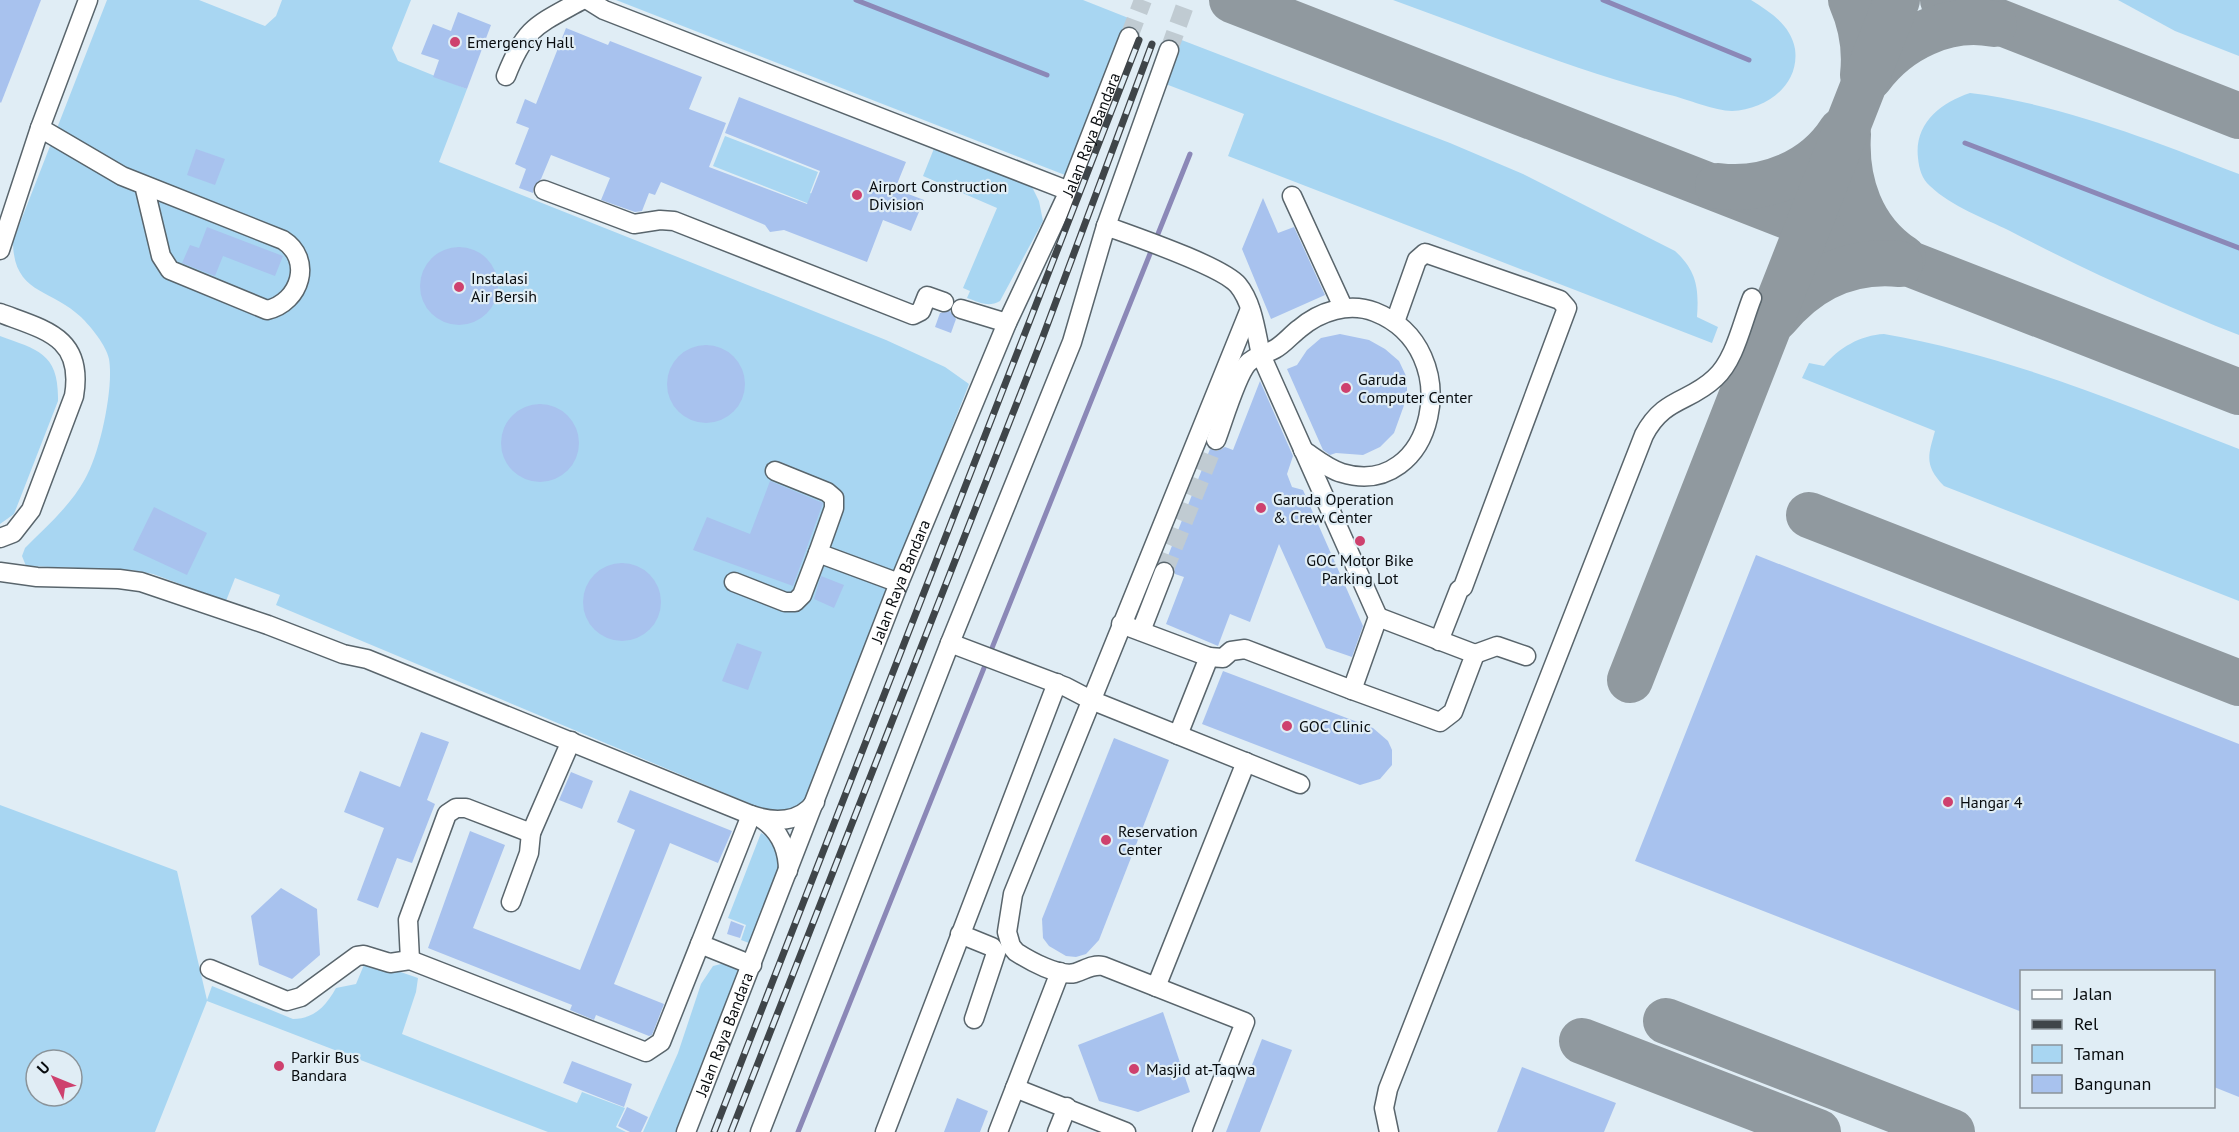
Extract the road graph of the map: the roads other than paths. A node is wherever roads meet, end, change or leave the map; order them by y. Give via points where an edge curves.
1 (88, 0) edge
2 (552, 0) edge
3 (581, 1) edge
4 (1129, 37) tunnel mouth
5 (1169, 50) tunnel mouth
6 (506, 76) dead end
7 (40, 128) junction
8 (144, 185) junction
9 (544, 190) dead end
10 (1069, 191) junction
11 (1292, 196) dead end
12 (1106, 226) junction
13 (0, 250) edge
14 (1752, 298) dead end
15 (1343, 307) junction
16 (1250, 309) junction
17 (0, 313) edge
18 (1395, 322) junction
19 (1007, 323) junction
20 (1261, 355) junction
21 (1216, 440) tunnel mouth
22 (1303, 450) junction
23 (775, 471) dead end
24 (0, 538) edge
25 (818, 553) junction
26 (0, 572) edge
27 (1164, 572) tunnel mouth
28 (734, 582) dead end
29 (899, 583) junction
30 (1378, 617) junction
31 (1121, 624) junction
32 (1141, 631) junction
33 (1440, 641) junction
34 (950, 643) junction
35 (1475, 654) junction
36 (1526, 656) dead end
37 (1209, 657) junction
38 (1057, 683) junction
39 (1352, 690) junction
40 (1091, 700) junction
41 (1178, 735) junction
42 (571, 741) junction
43 (1246, 762) junction
44 (1300, 784) dead end
45 (816, 800) junction
46 (757, 817) junction
47 (531, 833) junction
48 (788, 871) junction
49 (511, 902) dead end
50 (960, 934) junction
51 (700, 944) junction
52 (410, 960) junction
53 (752, 964) junction
54 (210, 969) dead end
55 (1060, 972) junction
56 (1156, 987) junction
57 (974, 1019) dead end
58 (1015, 1088) junction
59 (1067, 1107) junction
60 (1105, 1128) edge
61 (892, 1130) edge
62 (686, 1132) edge
63 (760, 1132) edge
64 (998, 1132) edge
65 (1057, 1132) edge
66 (1126, 1132) edge
67 (1202, 1132) edge
68 (1389, 1132) edge

1 - 7 street
2 - 3 street
3 - 6 street via 528,31
3 - 10 street
4 - 10 street, Jalan Raya Bandara
5 - 12 street
7 - 8 street
7 - 13 street
8 - 8 street via 291,245 301,263 292,295 278,308 267,310 170,270 161,256
9 - 19 street via 634,224 674,221 913,315 921,311 927,296
10 - 19 street, Jalan Raya Bandara
11 - 15 street
12 - 16 street via 1233,280
12 - 34 street via 1072,342
14 - 68 street via 1722,372 1702,388 1670,403 1644,435 1388,1089 1384,1108
15 - 18 street via 1370,310
15 - 20 street via 1306,323 1275,350
16 - 20 street
16 - 31 street
17 - 24 street via 60,340 71,351 77,380 75,396 31,510 13,533
18 - 22 street via 1415,342 1432,385 1430,414 1414,449 1392,469 1367,477 1341,473
18 - 33 street via 1417,260 1425,253 1560,300 1567,308
19 - 29 street, Jalan Raya Bandara
20 - 21 street via 1246,366
20 - 22 street
22 - 30 street
23 - 25 street via 834,498
25 - 28 street via 802,595 795,602 785,602
25 - 29 street
26 - 42 street via 119,579 163,588 343,654 367,659
27 - 32 street
29 - 45 street, Jalan Raya Bandara
30 - 33 street
30 - 39 street
31 - 32 street
31 - 40 street
32 - 37 street
33 - 35 street
34 - 38 street
34 - 63 street
35 - 36 street via 1497,646
35 - 39 street via 1453,712 1440,722
37 - 39 street via 1223,658 1231,651 1245,650
37 - 41 street
38 - 40 street
38 - 50 street
40 - 41 street
40 - 55 street via 1013,894 1007,932 1016,952
41 - 43 street
42 - 46 street
42 - 47 street
43 - 44 street
43 - 56 street
45 - 46 street via 799,816 779,821
45 - 48 street, Jalan Raya Bandara
46 - 48 street via 783,844
46 - 51 street
47 - 49 street via 529,853
47 - 52 street via 466,808 456,808 447,814 408,920
48 - 53 street, Jalan Raya Bandara
50 - 57 street via 992,947 996,953
50 - 61 street
51 - 52 street via 661,1042 646,1052
51 - 53 street
52 - 54 street via 390,963 357,956 302,997 288,1001
53 - 62 street, Jalan Raya Bandara
55 - 56 street via 1074,973 1098,965
55 - 58 street
56 - 67 street via 1245,1022
58 - 59 street
58 - 64 street
59 - 60 street
59 - 65 street
60 - 66 street

